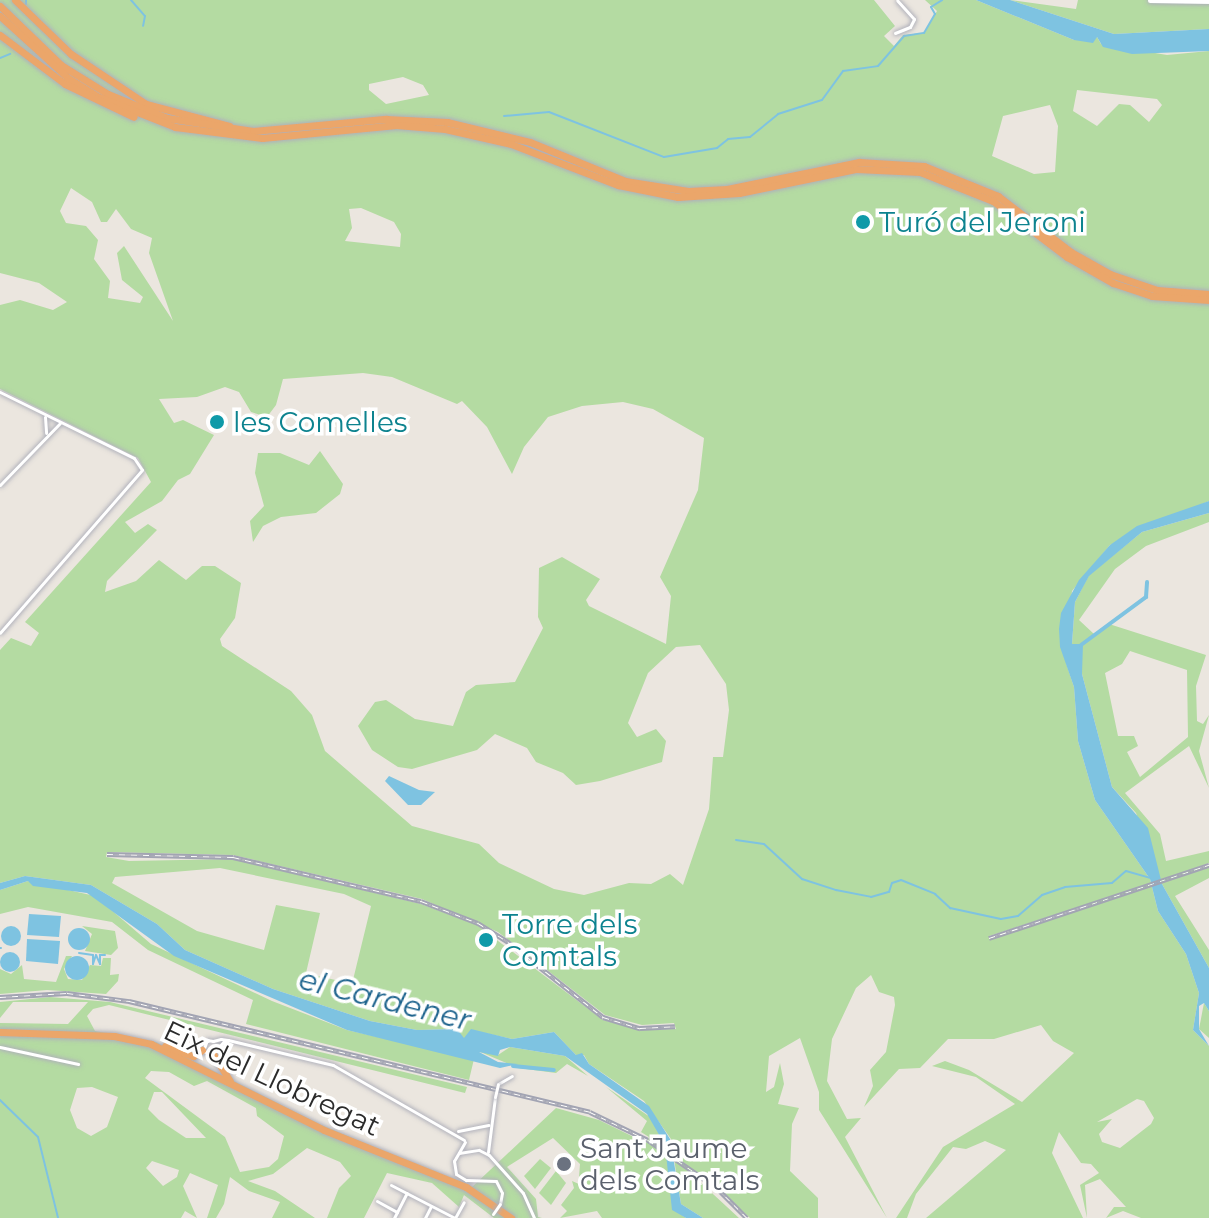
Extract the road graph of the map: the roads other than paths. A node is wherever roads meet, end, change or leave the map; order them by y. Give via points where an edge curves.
1 (15, 0) edge
2 (897, 0) edge
3 (1150, 0) edge
4 (1209, 1) edge
5 (0, 6) edge
6 (0, 16) edge
7 (895, 33) dead end
8 (0, 35) edge
9 (247, 131) junction
10 (217, 136) junction
11 (1209, 294) edge
12 (1209, 300) edge
13 (0, 392) edge
14 (43, 414) junction
15 (60, 423) junction
16 (46, 433) junction
17 (0, 485) edge
18 (0, 633) edge
19 (0, 1034) edge
20 (130, 1039) junction
21 (225, 1040) junction
22 (213, 1041) junction
23 (0, 1047) edge
24 (202, 1050) junction
25 (215, 1050) junction
26 (78, 1064) dead end
27 (512, 1076) dead end
28 (252, 1095) junction
29 (491, 1122) junction
30 (479, 1129) junction
31 (455, 1130) junction
32 (468, 1131) junction
33 (486, 1137) junction
34 (464, 1141) junction
35 (486, 1143) junction
36 (471, 1150) junction
37 (479, 1150) junction
38 (459, 1153) junction
39 (489, 1155) junction
40 (391, 1185) dead end
41 (407, 1193) junction
42 (377, 1201) dead end
43 (464, 1202) dead end
44 (431, 1206) junction
45 (397, 1212) junction
46 (498, 1214) edge
47 (394, 1218) edge
48 (425, 1218) edge
49 (455, 1218) edge
50 (511, 1218) edge
51 (534, 1218) edge

1 - 9 highway via 71,54 146,104
2 - 7 street via 914,19 910,27
3 - 4 street
5 - 9 highway via 44,51 108,94 167,118
6 - 10 highway via 49,64 99,97 157,121
8 - 10 highway via 95,101 175,131
9 - 11 highway via 386,119 447,122 530,142 625,181 688,191 727,189 859,162 924,166 998,196 1071,252 1110,274 1157,290
10 - 12 highway via 280,138 396,125 445,129 511,144 618,185 678,197 739,193 856,169 920,172 993,201 1067,257 1113,283 1152,296
13 - 14 street
14 - 15 street
14 - 16 street
15 - 16 street
15 - 18 street via 134,458 142,470
16 - 17 street
19 - 20 highway, Eix del Llobregat
19 - 46 highway, Eix del Llobregat via 114,1039 150,1047 303,1125 448,1184
20 - 24 highway via 193,1056
20 - 28 highway, Eix del Llobregat via 168,1052
21 - 22 street
21 - 25 street
21 - 31 street via 333,1065
22 - 24 street via 205,1041
22 - 25 street
23 - 26 street
24 - 25 street
25 - 28 highway via 223,1074
27 - 29 street, bridge via 498,1084
28 - 50 highway, Eix del Llobregat via 466,1187
29 - 30 street
29 - 33 street
30 - 32 street
30 - 33 street
31 - 32 street
31 - 34 street
32 - 34 street
33 - 35 street
34 - 36 street
34 - 38 street
35 - 37 street
35 - 39 street
36 - 37 street
36 - 38 street
37 - 39 street
38 - 46 street via 456,1174 466,1180 494,1180 502,1189
39 - 51 street via 523,1193
40 - 41 street
41 - 44 street
41 - 45 street
42 - 45 street
43 - 49 street
44 - 48 street
44 - 49 street
45 - 47 street

